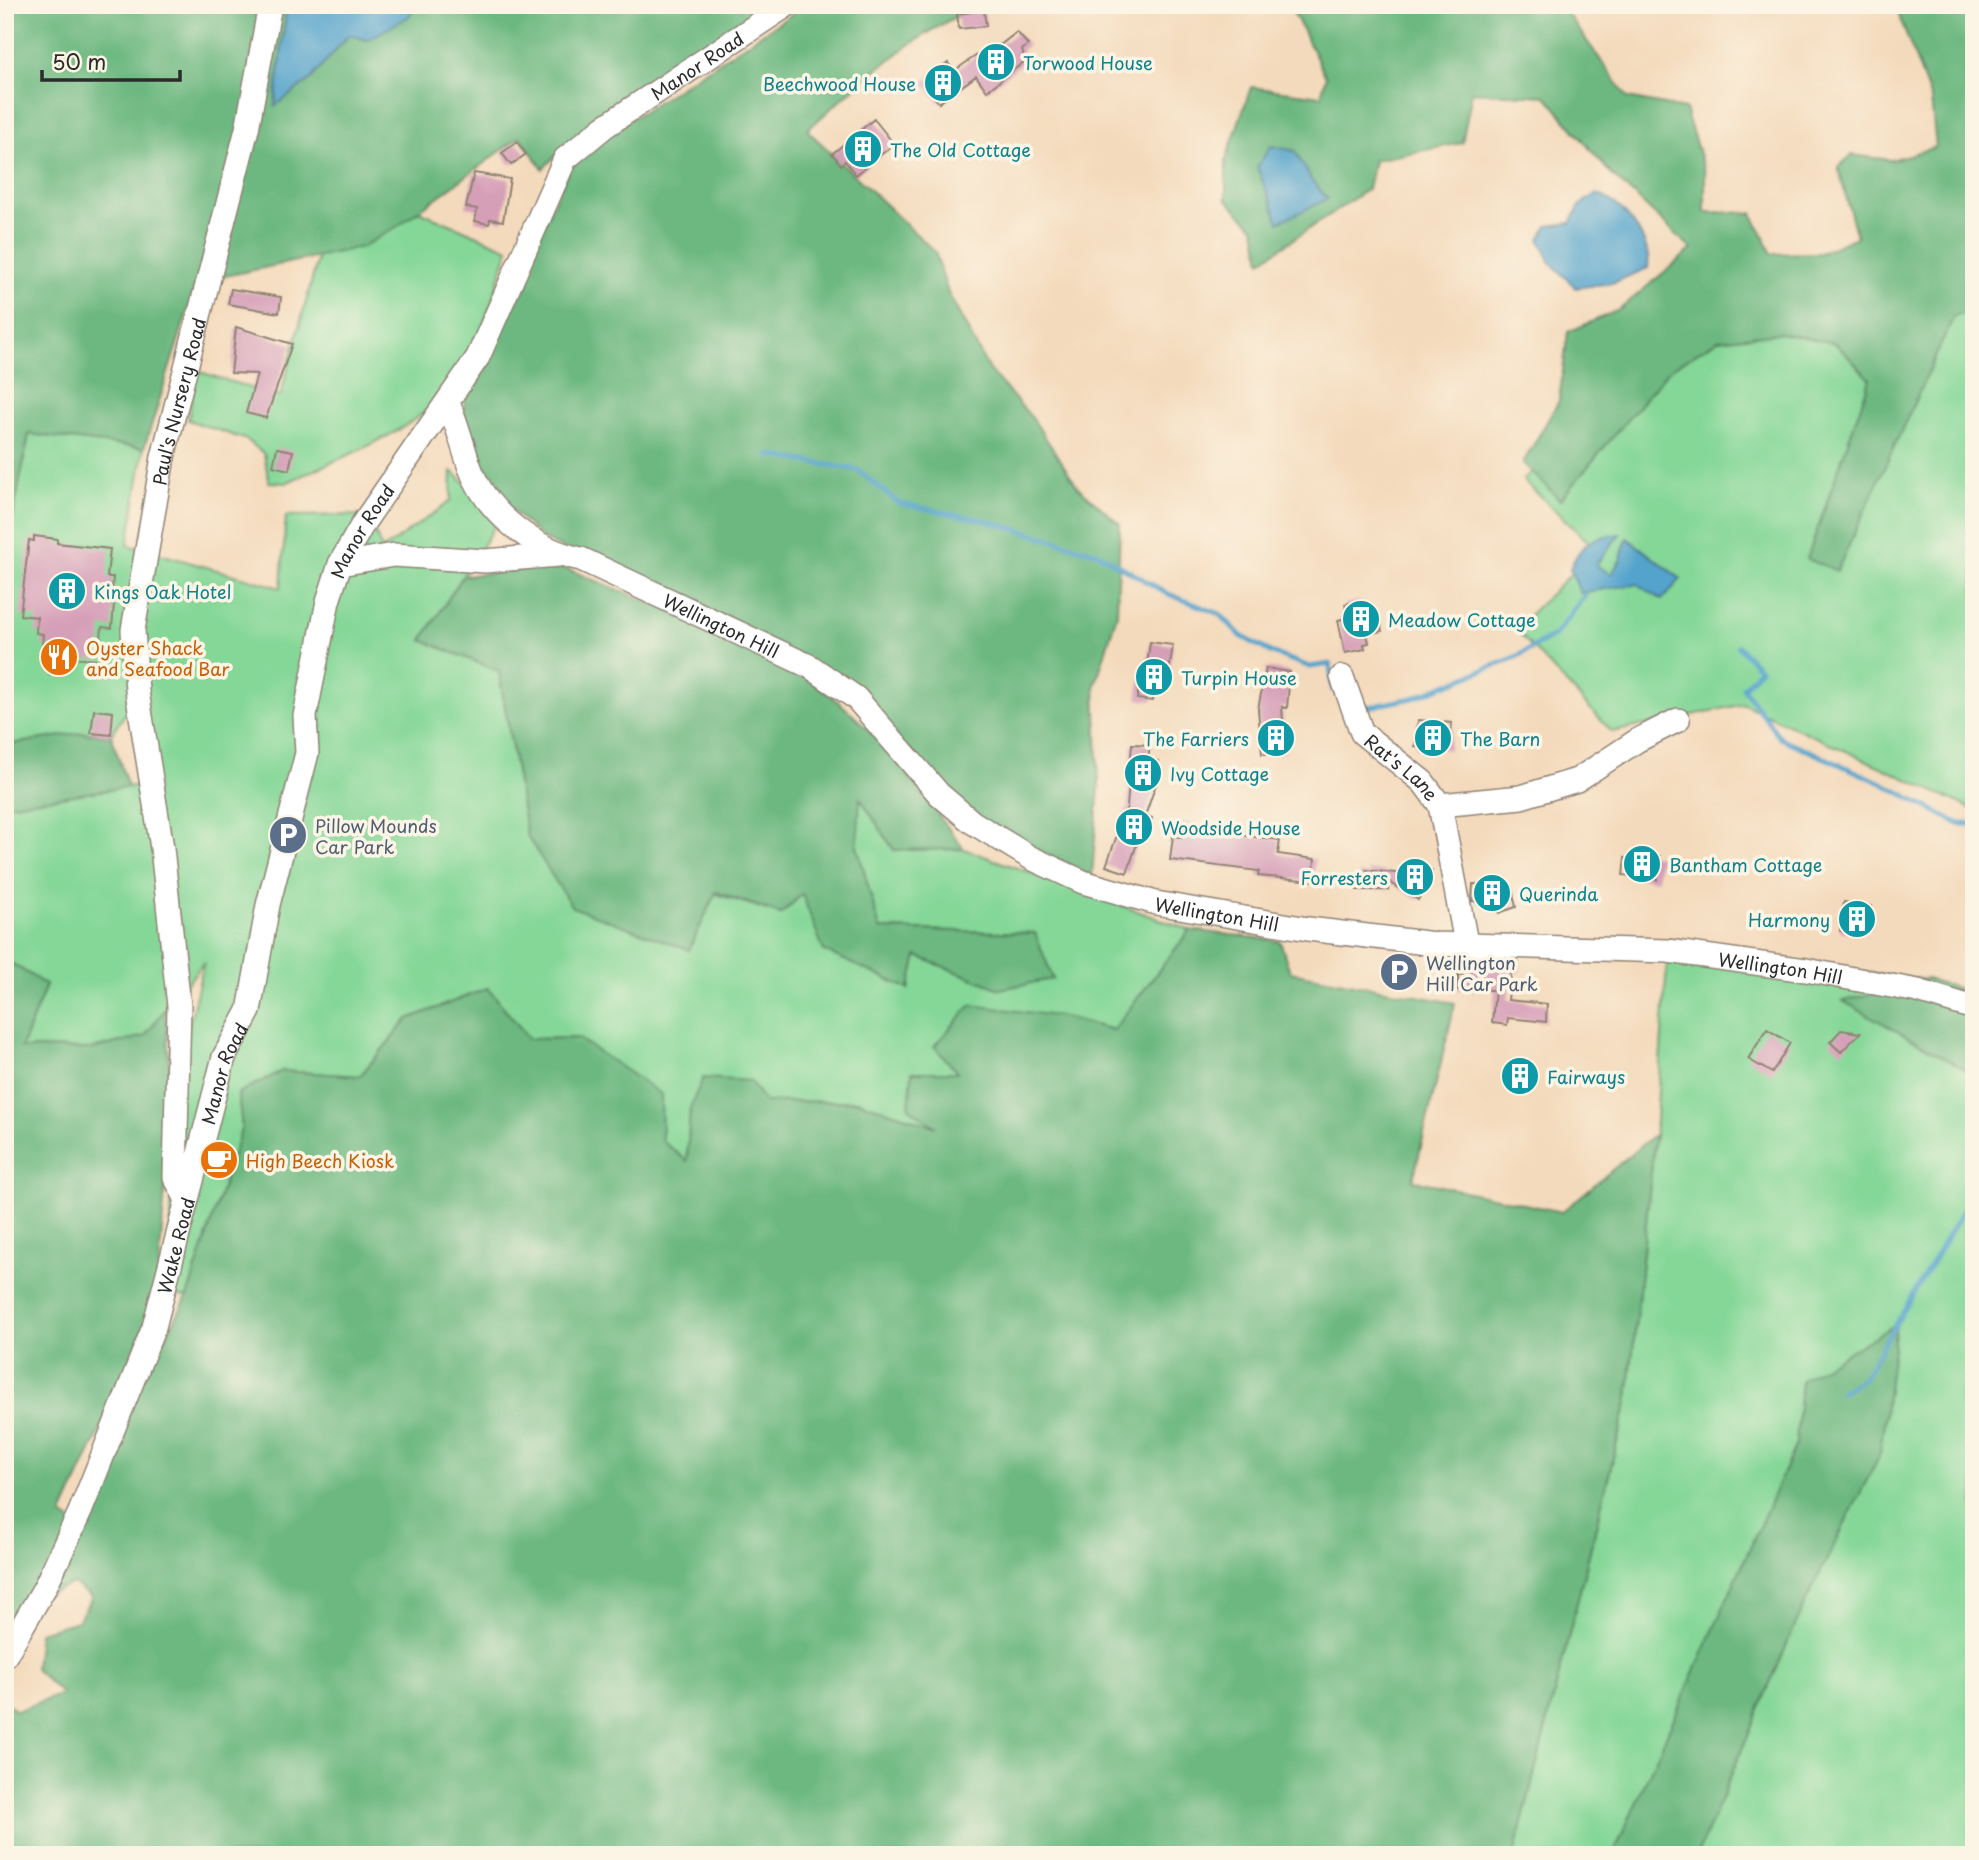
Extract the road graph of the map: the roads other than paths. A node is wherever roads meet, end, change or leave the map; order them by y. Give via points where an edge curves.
1 (270, 5) edge
2 (787, 5) edge
3 (448, 403) junction
4 (559, 555) junction
5 (340, 564) junction
6 (1342, 677) dead end
7 (1678, 720) dead end
8 (153, 804) joint
9 (1440, 805) junction
10 (1466, 943) junction
11 (1974, 1008) edge
12 (186, 1198) junction
13 (5, 1656) edge

1 - 8 street, Paul's Nursery Road via 247,129 163,457 141,573 133,630
2 - 3 street, Manor Road via 604,127 565,159 478,357
3 - 4 street, Wellington Hill via 482,490 518,531
3 - 5 street, Manor Road
4 - 5 street, Wellington Hill via 485,561 394,555
4 - 10 street, Wellington Hill via 581,559 811,667 856,698 939,794 972,822 1031,858 1083,882 1156,903 1308,929 1435,944
5 - 12 street, Manor Road via 305,716 307,752 268,905 249,1011 224,1057
6 - 9 street, Rat's Lane via 1362,733 1423,782
7 - 9 street via 1637,740 1577,780 1521,797
8 - 12 street, Wake Road via 179,1006 175,1177
9 - 10 street, Rat's Lane
10 - 11 street, Wellington Hill via 1668,951 1893,986
12 - 13 street, Wake Road via 154,1327 80,1512 45,1587

